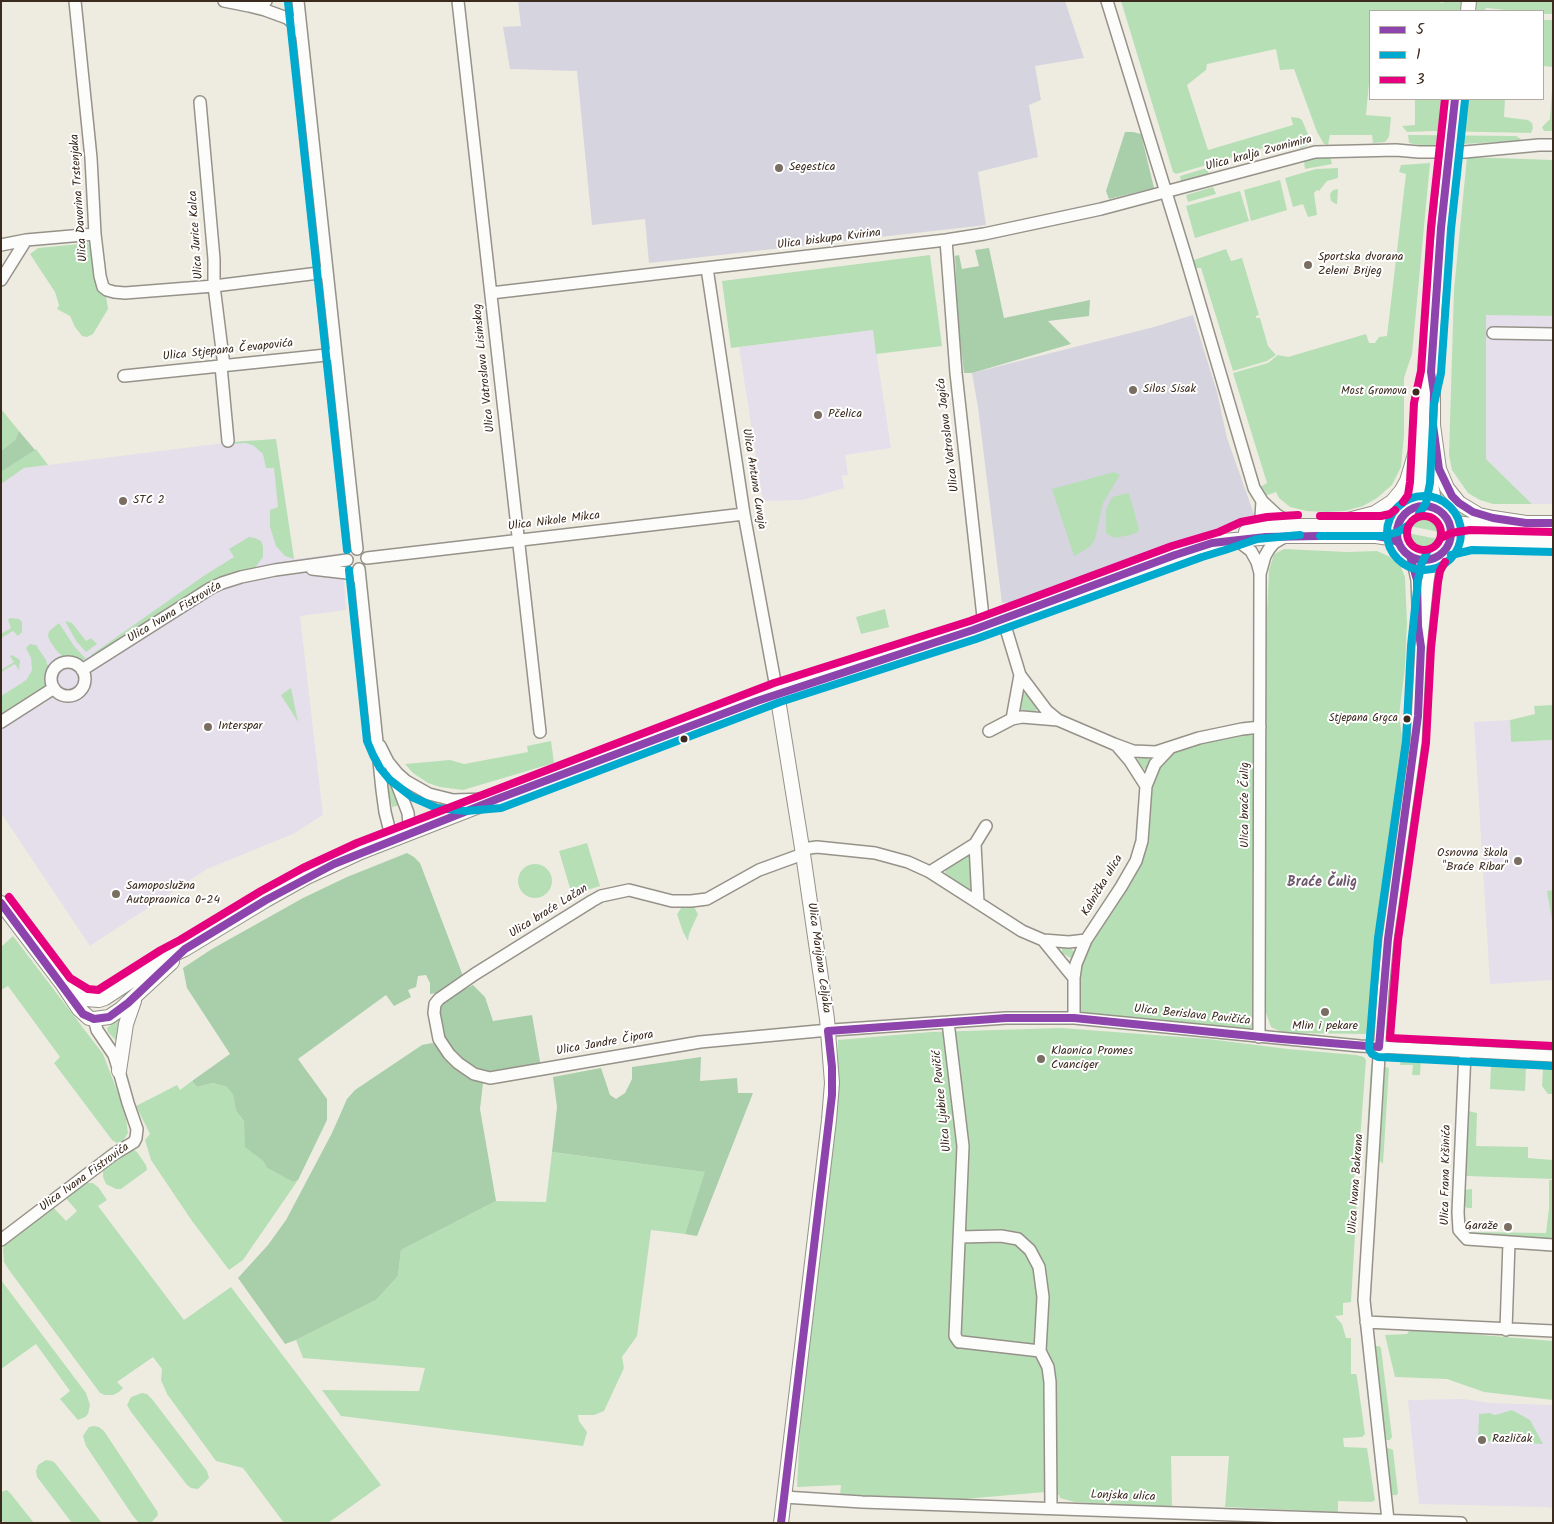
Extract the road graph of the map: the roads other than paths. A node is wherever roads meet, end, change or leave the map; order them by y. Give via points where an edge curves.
1 (75, 1) edge
2 (224, 1) edge
3 (266, 1) edge
4 (298, 1) edge
5 (458, 1) edge
6 (1107, 1) edge
7 (249, 6) junction
8 (302, 36) junction
9 (1455, 100) edge
10 (200, 102) dead end
11 (1553, 145) edge
12 (1166, 192) junction
13 (95, 234) junction
14 (26, 240) junction
15 (946, 240) junction
16 (1, 245) edge
17 (707, 268) junction
18 (327, 272) junction
19 (1, 280) edge
20 (214, 286) junction
21 (491, 293) junction
22 (1492, 333) dead end
23 (1553, 334) edge
24 (336, 354) junction
25 (223, 366) junction
26 (124, 376) dead end
27 (1428, 429) junction
28 (228, 440) dead end
29 (1262, 501) junction
30 (1406, 513) junction
31 (1442, 513) junction
32 (744, 514) junction
33 (1526, 523) junction
34 (1553, 523) edge
35 (1300, 525) junction
36 (1320, 526) junction
37 (1255, 529) junction
38 (1286, 536) junction
39 (518, 540) junction
40 (1222, 541) junction
41 (1238, 541) junction
42 (1553, 542) edge
43 (1399, 543) junction
44 (1447, 546) junction
45 (357, 549) junction
46 (1410, 556) junction
47 (1436, 557) junction
48 (367, 558) junction
49 (347, 560) junction
50 (303, 566) junction
51 (359, 573) junction
52 (1260, 574) junction
53 (1004, 619) junction
54 (984, 626) junction
55 (1421, 647) junction
56 (82, 670) junction
57 (1020, 675) junction
58 (54, 688) junction
59 (777, 693) junction
60 (1012, 719) junction
61 (1058, 720) junction
62 (1, 722) edge
63 (1260, 727) junction
64 (989, 731) dead end
65 (540, 732) dead end
66 (377, 740) junction
67 (1114, 744) junction
68 (1170, 748) junction
69 (388, 762) junction
70 (1146, 786) junction
71 (497, 799) junction
72 (986, 826) dead end
73 (399, 837) junction
74 (975, 844) junction
75 (802, 851) junction
76 (930, 872) junction
77 (1, 902) edge
78 (978, 902) junction
79 (1043, 940) junction
80 (1086, 940) junction
81 (185, 949) junction
82 (1074, 978) junction
83 (63, 985) junction
84 (136, 996) junction
85 (105, 998) junction
86 (435, 1004) joint
87 (1074, 1018) junction
88 (94, 1019) junction
89 (948, 1022) junction
90 (828, 1031) junction
91 (1259, 1037) junction
92 (1379, 1047) junction
93 (1465, 1052) junction
94 (1553, 1056) edge
95 (119, 1070) junction
96 (960, 1237) junction
97 (1, 1240) edge
98 (1509, 1242) junction
99 (1553, 1244) edge
100 (1366, 1322) junction
101 (1506, 1330) junction
102 (1553, 1331) edge
103 (1040, 1351) junction
104 (784, 1497) junction
105 (1051, 1508) junction
106 (1388, 1520) junction
107 (780, 1523) edge
108 (1461, 1523) edge

1 - 13 street, Ulica Davorina Trstenjaka via 92,158
2 - 7 street
3 - 7 street
4 - 8 street
5 - 21 street, Ulica Vatroslava Lisinskog
6 - 12 street
7 - 8 street via 287,18 297,26
8 - 18 street
9 - 27 main road, bridge via 1435,302 1430,372 1434,393
10 - 20 street, Ulica Jurice Kalca
11 - 12 street, Ulica kralja Zvonimira via 1466,152 1315,152
12 - 15 street, Ulica biskupa Kvirina via 1029,225
12 - 29 street via 1239,441 1254,488
13 - 14 street
13 - 20 street, Ulica Davorina Trstenjaka via 100,276 107,290 119,293
14 - 16 street
14 - 19 street
15 - 17 street, Ulica biskupa Kvirina
15 - 54 street, Ulica Vatroslava Jagića via 956,373
17 - 21 street, Ulica biskupa Kvirina
17 - 32 street, Ulica Antuna Cuvaja
18 - 20 street, Ulica Davorina Trstenjaka
18 - 24 street
20 - 25 street, Ulica Jurice Kalca
21 - 39 street, Ulica Vatroslava Lisinskog
22 - 23 street
24 - 25 street, Ulica Stjepana Čevapovića
24 - 45 street
25 - 26 street, Ulica Stjepana Čevapovića
25 - 28 street, Ulica Jurice Kalca
27 - 30 main road via 1418,499
27 - 31 main road via 1434,502
27 - 33 main road via 1447,488 1459,503 1479,515
27 - 36 main road via 1407,481 1392,502 1362,518
29 - 35 street via 1277,515
29 - 37 street via 1261,517
30 - 31 main road via 1425,506
30 - 36 main road via 1394,523 1382,526
30 - 43 main road via 1397,526
31 - 33 main road via 1451,521 1464,524
31 - 44 main road via 1451,531
32 - 39 street, Ulica Nikole Mikca
32 - 59 street, Ulica Antuna Cuvaja
33 - 34 main road
35 - 36 main road
35 - 37 main road
37 - 40 main road
38 - 41 main road
38 - 43 main road via 1376,536
38 - 52 street, Ulica braće Čulig via 1269,549
39 - 48 street, Ulica Nikole Mikca
39 - 65 street, Ulica Vatroslava Lisinskog
40 - 41 main road
40 - 53 main road
41 - 52 street, Ulica braće Čulig via 1250,550
42 - 44 main road via 1471,540
43 - 46 main road
44 - 47 main road
45 - 48 street via 365,552
45 - 49 street via 350,552
46 - 47 main road via 1423,560
46 - 55 street via 1417,580
47 - 55 street via 1430,568
48 - 51 street
49 - 50 street, Ulica Ivana Fistrovića
49 - 51 street
50 - 51 street, Ulica Ivana Fistrovića via 321,571
50 - 56 street, Ulica Ivana Fistrovića via 241,577 217,586
51 - 66 street
52 - 63 street, Ulica braće Čulig
53 - 54 main road
53 - 57 street, Kalnička ulica
54 - 59 main road
55 - 92 street, Ulica Ivana Bakrana via 1416,742 1388,939
56 - 58 street via 85,680 76,694 66,696
56 - 58 street via 72,662 59,664 51,677
57 - 60 street, Kalnička ulica
57 - 61 street, Kalnička ulica via 1037,700
58 - 62 street
59 - 71 main road
59 - 75 main road, Ulica Marijana Celjaka
60 - 61 street, Kalnička ulica
60 - 64 street, Kalnička ulica
61 - 67 street, Kalnička ulica
63 - 68 street, Kalnička ulica via 1198,738
63 - 91 street, Ulica braće Čulig
66 - 69 street
66 - 73 street via 385,812
67 - 68 street, Kalnička ulica via 1143,752
67 - 70 street, Kalnička ulica via 1130,760
68 - 70 street, Kalnička ulica via 1155,764
69 - 71 street via 406,781 439,798 464,801
69 - 73 street via 408,813 409,825
70 - 80 street, Kalnička ulica via 1142,841 1136,861
71 - 73 main road
72 - 74 street
73 - 81 main road via 308,877
74 - 76 street
74 - 78 street
75 - 76 street, Ulica braće Lačan via 817,847 875,853
75 - 86 street, Ulica braće Lačan via 758,870 707,899 672,901 629,890 601,896 475,974
75 - 90 main road, Ulica Marijana Celjaka
76 - 78 street, Ulica braće Lačan
77 - 83 main road, Ulica Ivana Fistrovića
78 - 79 street, Ulica braće Lačan via 1022,931
79 - 80 street
79 - 82 street
80 - 82 street, Kalnička ulica
81 - 84 main road
81 - 85 main road
82 - 87 street, Kalnička ulica
83 - 85 main road via 85,999
83 - 88 main road, Ulica Ivana Fistrovića via 83,1014
84 - 88 main road via 109,1017
84 - 95 main road via 127,1017
85 - 88 main road
86 - 90 street, Ulica Jandre Čipora via 436,1031 445,1049 468,1070 490,1078 691,1043
87 - 89 street, Ulica Berislava Pavičića
87 - 91 street, Ulica Berislava Pavičića
88 - 95 street, Ulica Ivana Fistrovića
89 - 90 street, Ulica Berislava Pavičića
89 - 96 street, Ulica Ljubice Pavičić via 963,1146
90 - 104 main road, Ulica Marijana Celjaka via 832,1095
91 - 92 street, Ulica Berislava Pavičića
92 - 93 street, Ulica Berislava Pavičića
92 - 100 street, Ulica Ivana Bakrana via 1364,1300
93 - 94 street, Ulica Berislava Pavičića
93 - 98 street, Ulica Frana Kršinića via 1459,1230 1467,1239
95 - 97 street, Ulica Ivana Fistrovića via 137,1129 134,1142
96 - 103 street via 1009,1236 1030,1250 1039,1267 1043,1288
96 - 103 street, Ulica Ljubice Pavičić via 956,1340
98 - 99 street, Ulica Frana Kršinića
98 - 101 street
100 - 101 street
100 - 106 street, Ulica Ivana Bakrana
101 - 102 street
103 - 105 street via 1049,1373
104 - 105 street, Lonjska ulica
104 - 107 main road, Ulica Marijana Celjaka
105 - 106 street, Lonjska ulica
106 - 108 street, Lonjska ulica

